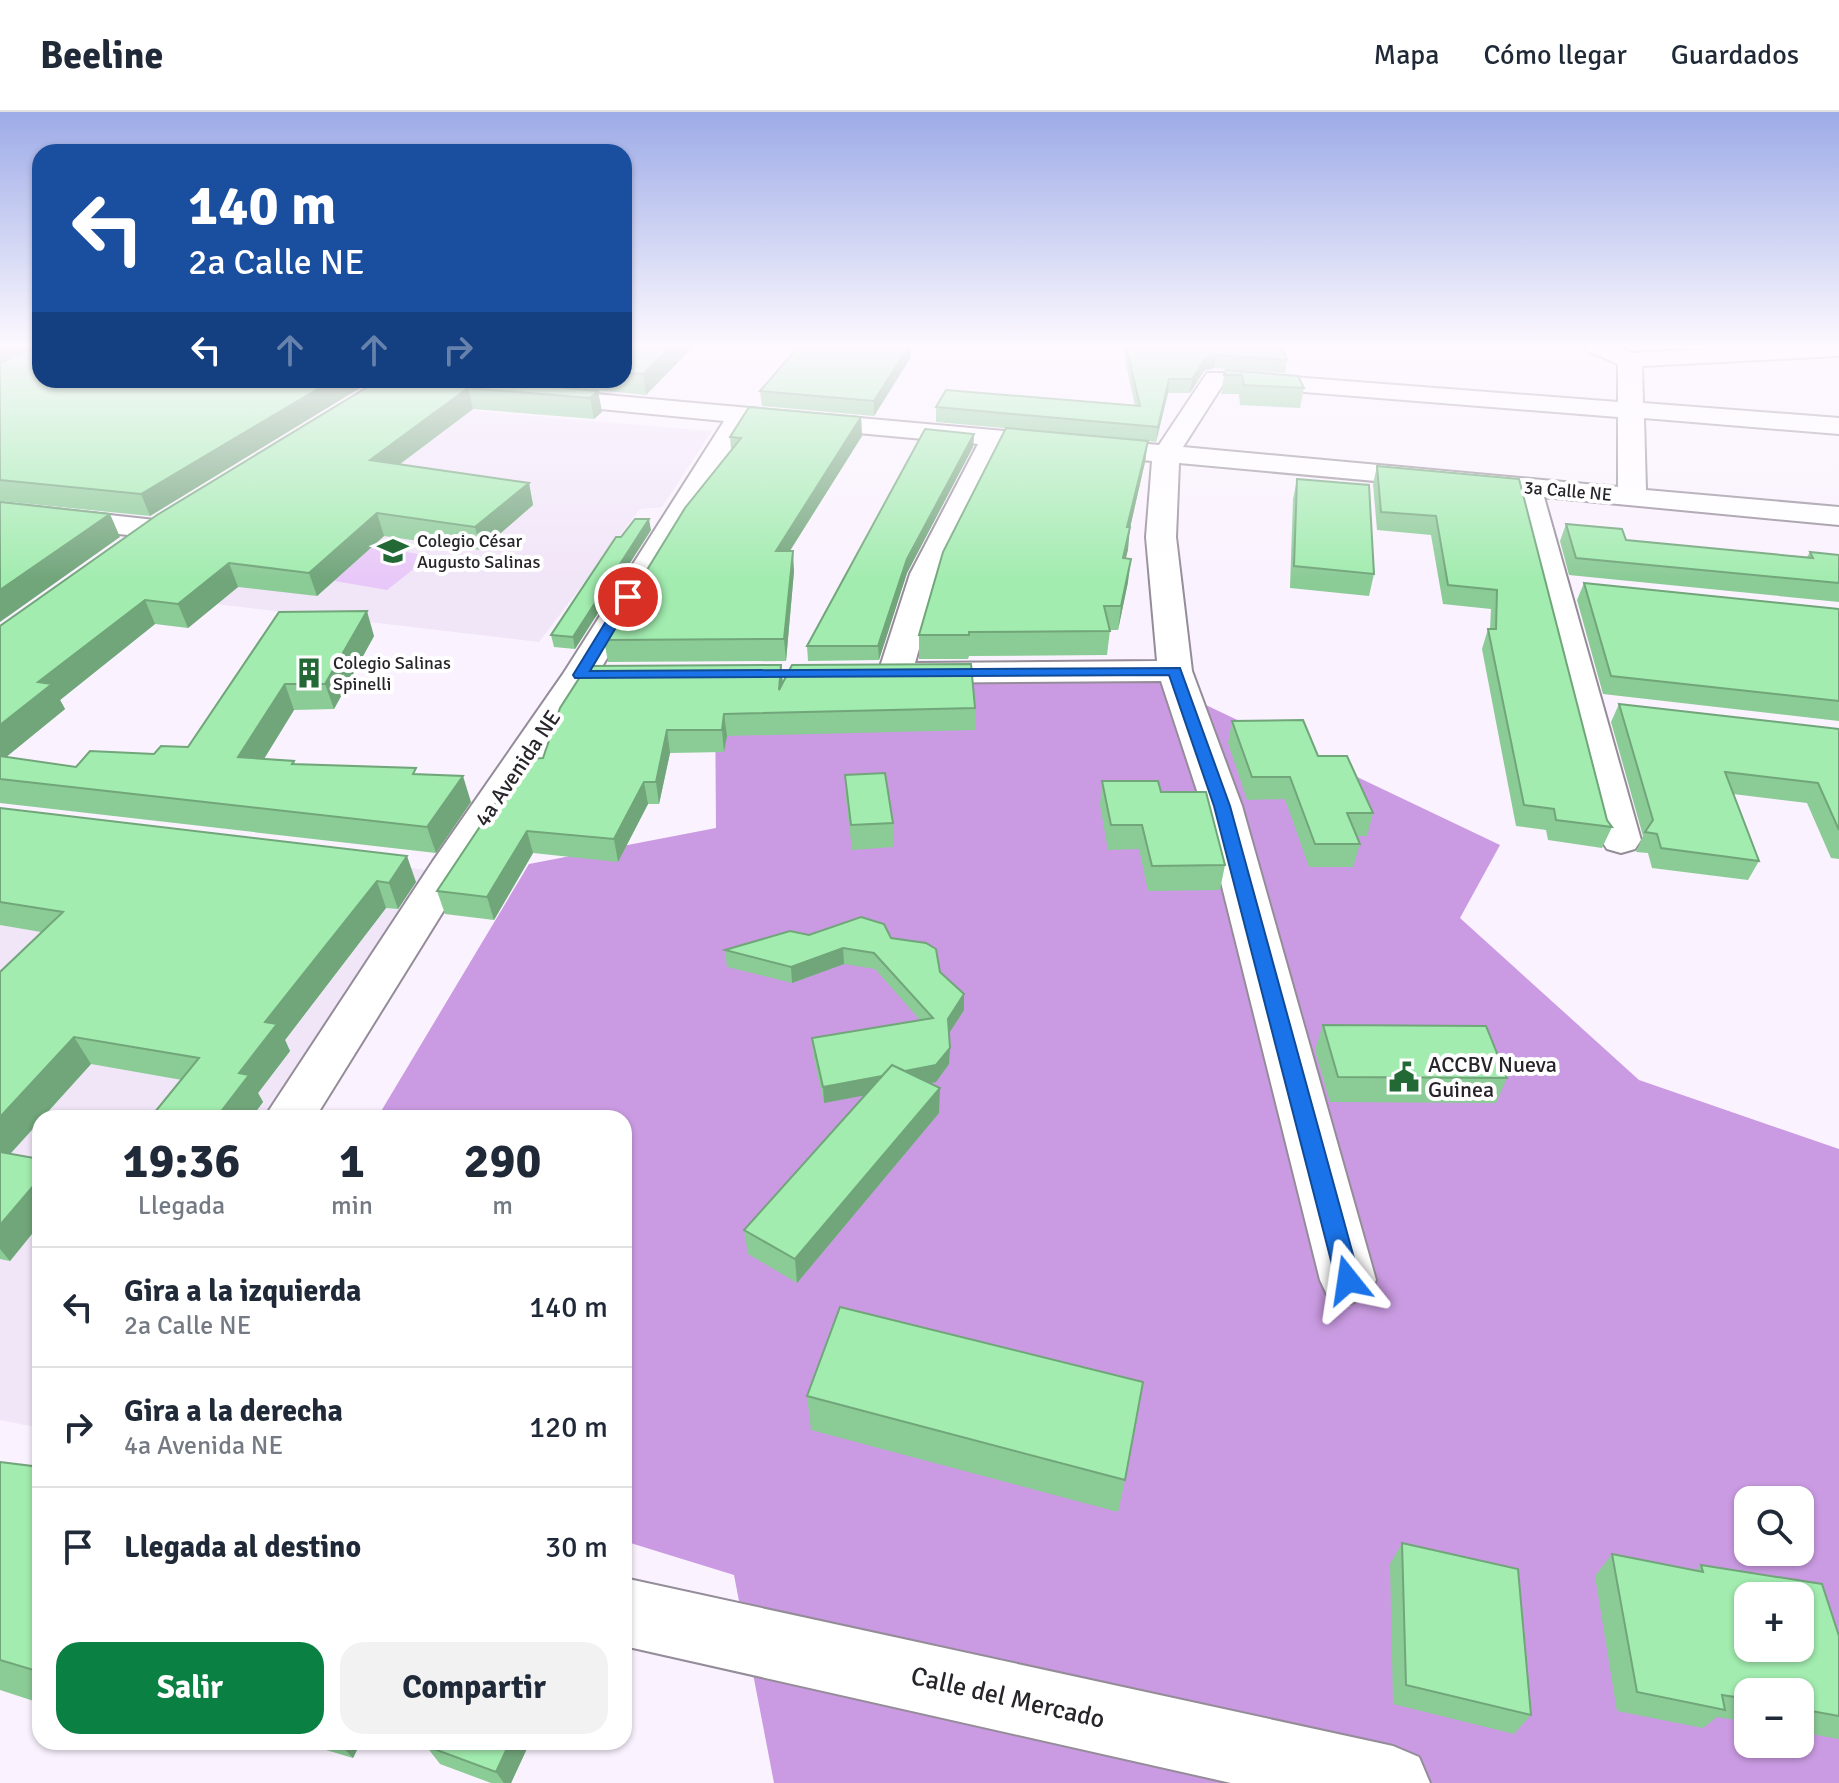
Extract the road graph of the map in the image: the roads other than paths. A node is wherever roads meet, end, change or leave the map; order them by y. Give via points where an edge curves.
1 (735, 424) edge
2 (835, 424) edge
3 (1182, 424) edge
4 (1630, 424) edge
5 (1814, 424) edge
6 (1839, 426) edge
7 (994, 439) junction
8 (1166, 454) junction
9 (1528, 488) junction
10 (1632, 497) junction
11 (0, 512) edge
12 (1839, 516) edge
13 (155, 529) edge
14 (1175, 671) junction
15 (1621, 840) dead end
16 (401, 864) edge
17 (448, 870) junction
18 (294, 1110) edge
19 (1348, 1280) dead end
20 (632, 1614) edge
21 (1393, 1783) edge

1 - 17 street, 4a Avenida NE via 596,675
2 - 7 street, 3a Calle NE
3 - 8 street
4 - 10 street
5 - 6 street
7 - 8 street, 3a Calle NE
7 - 14 street via 879,673
8 - 9 street, 3a Calle NE
8 - 14 street via 1161,537
9 - 10 street, 3a Calle NE
9 - 15 street via 1570,588 1602,708
10 - 12 street, 3a Calle NE
11 - 13 street
14 - 19 street via 1222,806
16 - 17 street
17 - 18 street, 4a Avenida NE
20 - 21 street, Calle del Mercado

